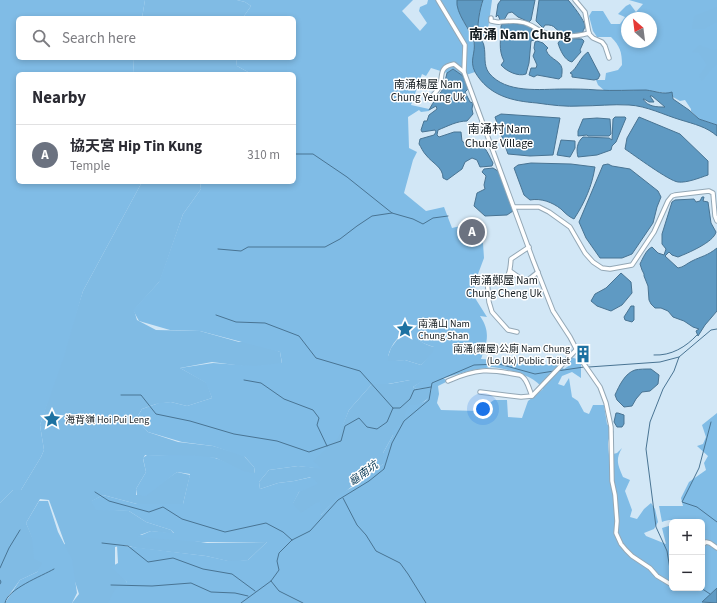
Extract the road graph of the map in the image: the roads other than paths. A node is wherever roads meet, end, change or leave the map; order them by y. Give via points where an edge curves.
1 (438, 0) edge
2 (575, 0) edge
3 (491, 18) dead end
4 (589, 33) junction
5 (609, 58) dead end
6 (464, 72) junction
7 (431, 98) dead end
8 (514, 207) junction
9 (717, 221) edge
10 (529, 247) junction
11 (510, 271) junction
12 (538, 272) junction
13 (517, 332) dead end
14 (576, 350) junction
15 (448, 381) dead end
16 (480, 392) dead end
17 (532, 396) junction
18 (705, 543) edge
19 (717, 548) edge
20 (669, 583) edge

1 - 6 street via 465,45
2 - 4 street via 585,12
3 - 4 street via 490,21 499,23 522,22 553,35
4 - 5 street via 602,42
6 - 7 street via 454,64 448,65 440,78 439,88
6 - 8 street
8 - 9 street via 539,207 549,212 570,228 593,262 602,268 610,269 632,265 654,232 668,201 676,195 708,191 713,193
8 - 10 street
10 - 11 street via 511,259
10 - 12 street
11 - 12 street via 524,281
11 - 13 street via 504,281 497,283 487,279 489,302 492,312 508,330
12 - 14 street via 553,311
14 - 17 street
14 - 20 street via 600,386 609,413 616,533 626,550
15 - 17 street via 478,370 496,370 523,376
16 - 17 street
18 - 19 street

